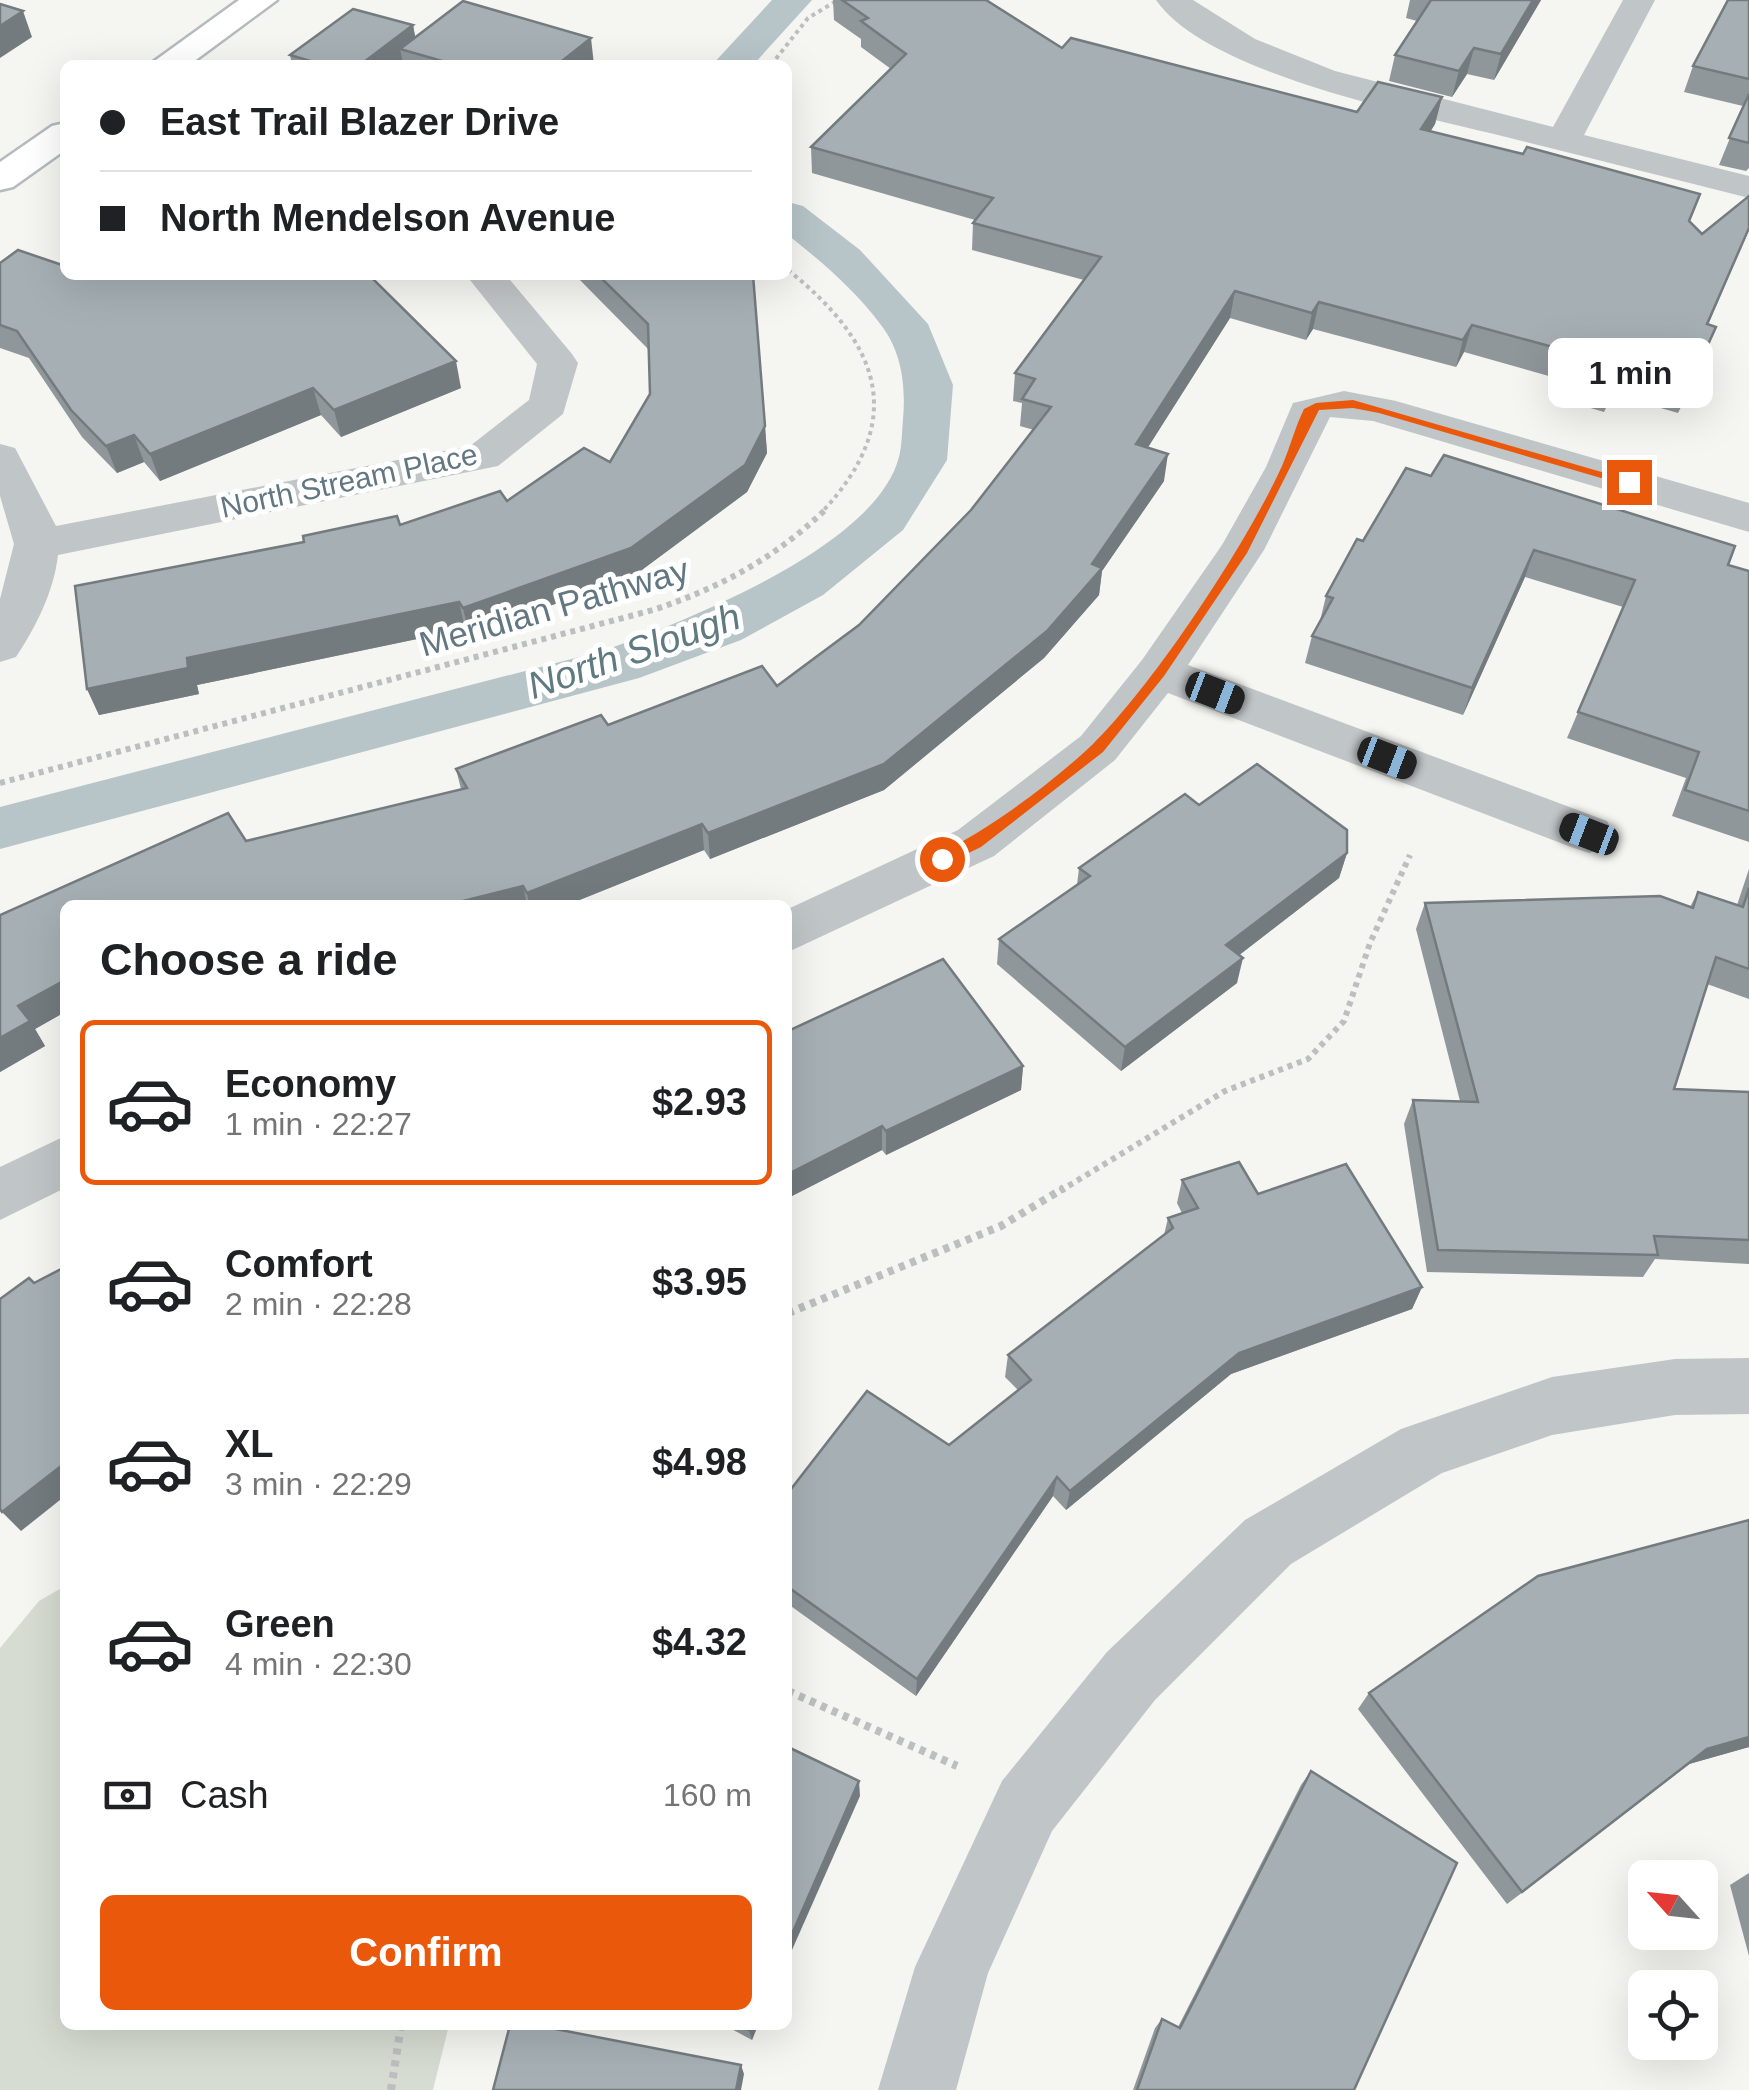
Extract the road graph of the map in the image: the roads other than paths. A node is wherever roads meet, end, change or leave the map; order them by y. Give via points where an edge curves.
1 (261, 0) edge
2 (1172, 0) edge
3 (1639, 0) edge
4 (173, 60) edge
5 (60, 137) edge
6 (1563, 141) junction
7 (0, 179) edge
8 (1749, 187) edge
9 (490, 280) edge
10 (0, 457) edge
11 (1745, 505) edge
12 (39, 544) junction
13 (0, 646) edge
14 (1159, 672) junction
15 (1589, 834) dead end
16 (792, 930) edge
17 (60, 1163) edge
18 (0, 1195) edge
19 (1749, 1386) edge
20 (917, 2090) edge

1 - 4 main road
2 - 6 street via 1204,28 1369,93
3 - 6 street
5 - 7 main road
6 - 8 street
9 - 12 street, North Stream Place via 558,364 548,405 483,457
10 - 12 street
11 - 14 street via 1381,410 1316,406 1242,550
12 - 13 street via 38,565
14 - 15 street
14 - 16 street via 1098,748 976,843
17 - 18 street
19 - 20 street via 1675,1387 1552,1406 1422,1450 1268,1542 1131,1676 1026,1806 952,1967

